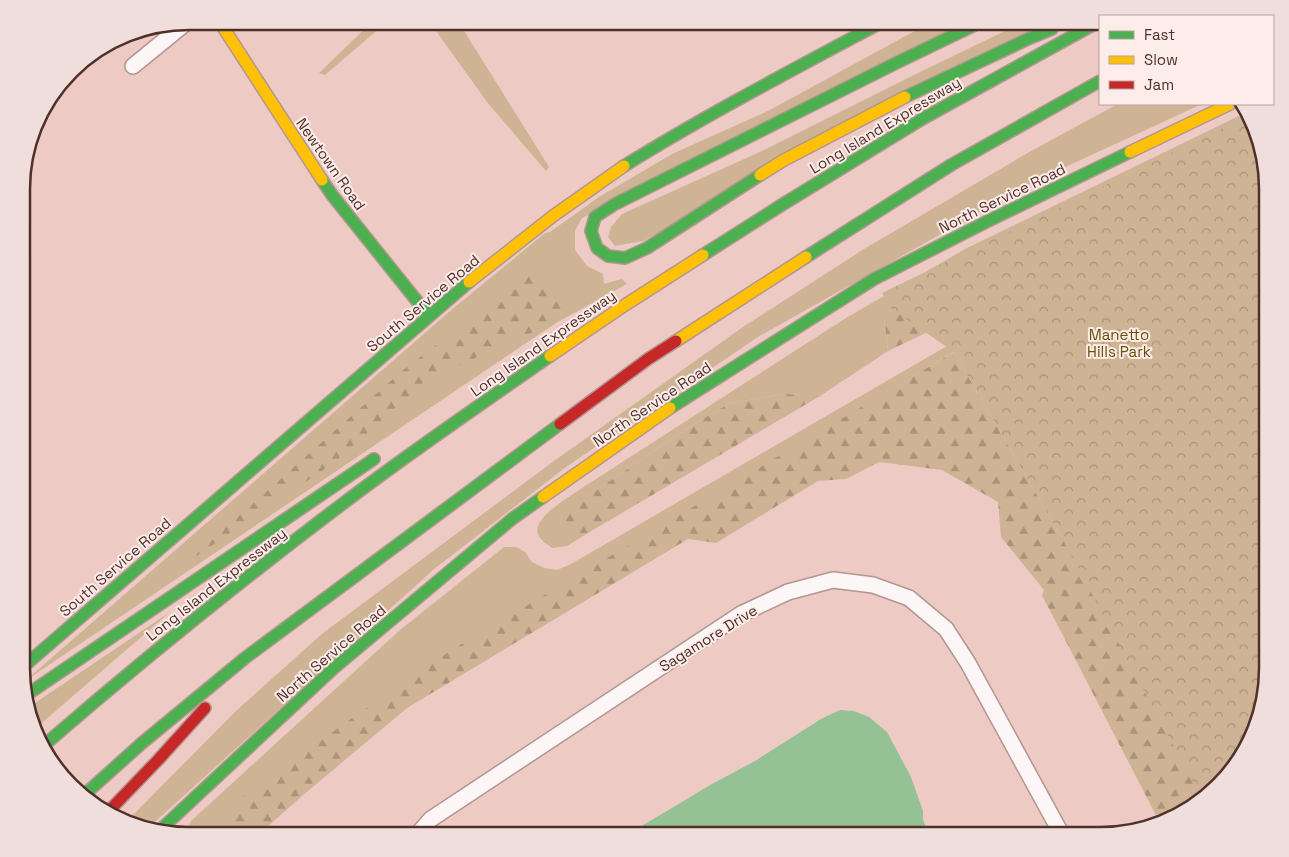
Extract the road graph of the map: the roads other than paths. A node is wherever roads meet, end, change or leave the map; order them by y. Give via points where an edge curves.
1 (225, 30) edge
2 (866, 30) edge
3 (965, 30) edge
4 (1050, 30) edge
5 (1083, 30) edge
6 (176, 31) edge
7 (133, 66) dead end
8 (1099, 82) edge
9 (1228, 105) edge
10 (624, 305) junction
11 (429, 316) junction
12 (483, 389) dead end
13 (383, 452) dead end
14 (245, 658) junction
15 (30, 661) edge
16 (32, 691) edge
17 (48, 741) edge
18 (89, 791) edge
19 (194, 797) junction
20 (113, 807) edge
21 (164, 825) edge
22 (177, 826) edge
23 (423, 827) edge
24 (1058, 827) edge

1 - 11 main road, Newtown Road via 332,195
2 - 11 main road, South Service Road via 664,141 615,172 548,219
3 - 4 main road via 615,204 595,218 591,232 596,248 608,256 625,258 647,248 784,160 917,92
5 - 10 main road, Long Island Expressway via 914,124
6 - 7 street
8 - 14 main road via 951,165 648,359
9 - 19 main road, North Service Road via 994,217 874,279 661,414 512,519 334,668
10 - 12 main road
10 - 17 main road, Long Island Expressway via 342,504 209,606
11 - 15 main road, South Service Road
13 - 16 main road
14 - 18 main road
14 - 20 main road via 195,719
19 - 21 main road, North Service Road
19 - 22 street
23 - 24 street, Sagamore Drive via 430,819 742,614 788,592 833,580 873,585 909,598 946,629 968,662

